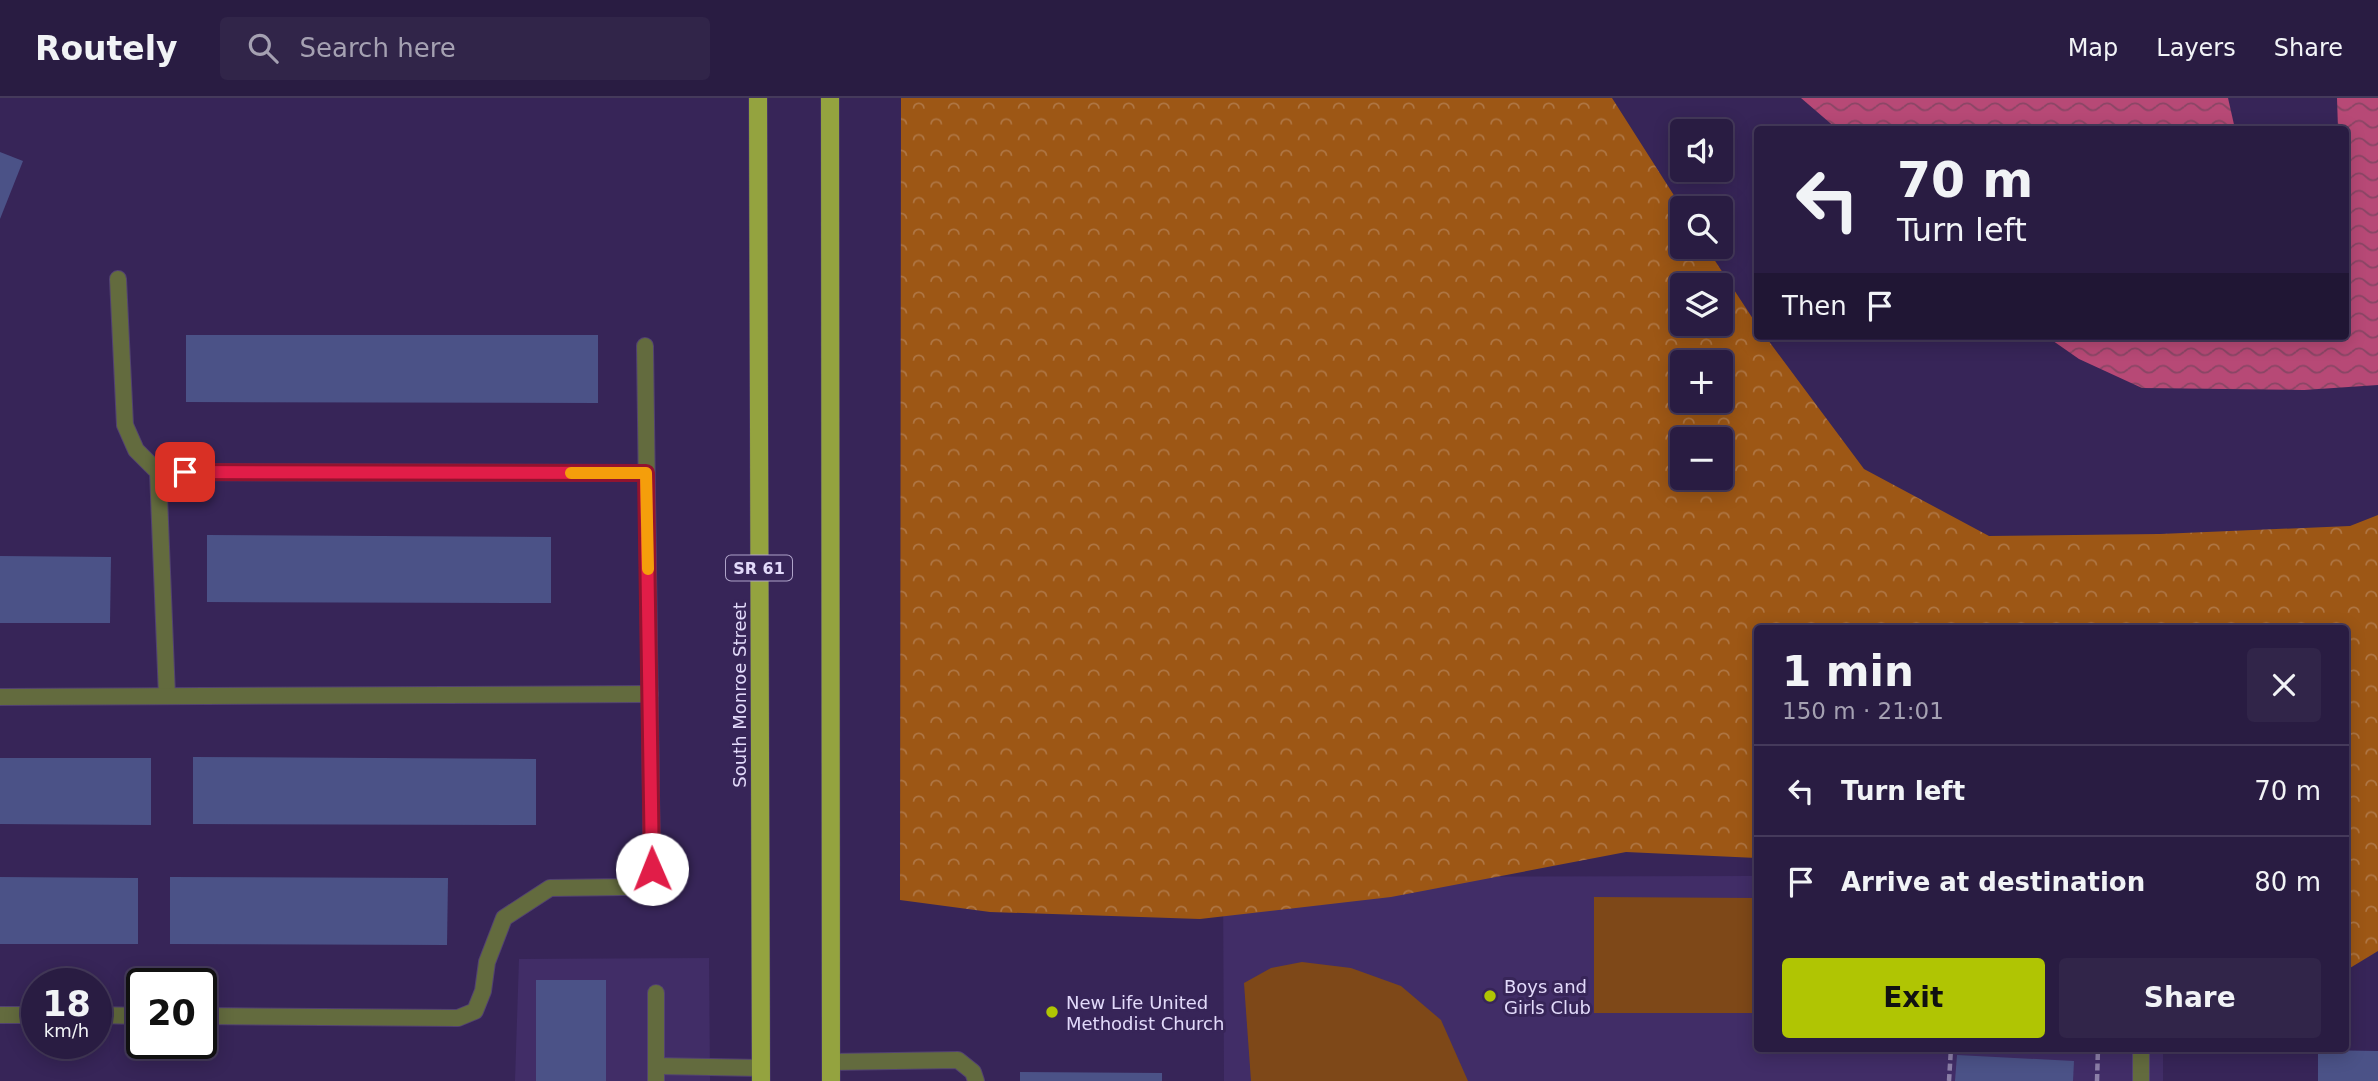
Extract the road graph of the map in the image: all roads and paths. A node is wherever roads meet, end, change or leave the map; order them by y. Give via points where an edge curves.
1 (758, 98) edge
2 (830, 98) edge
3 (118, 279) dead end
4 (645, 346) dead end
5 (158, 472) junction
6 (646, 473) junction
7 (650, 694) junction
8 (167, 696) junction
9 (0, 697) edge
10 (656, 993) dead end
11 (0, 1015) edge
12 (21, 1015) edge
13 (217, 1016) edge
14 (1951, 1052) edge
15 (2098, 1052) edge
16 (2141, 1052) edge
17 (831, 1062) junction
18 (656, 1074) edge
19 (761, 1075) edge
20 (831, 1081) edge
21 (976, 1081) edge
22 (1950, 1081) edge
23 (2097, 1081) edge
24 (2141, 1081) edge

1 - 19 main road, South Monroe Street / SR 61
2 - 17 main road
3 - 5 lane via 125,425 136,450
4 - 6 lane
5 - 6 lane
5 - 8 lane
6 - 7 lane
7 - 8 lane
7 - 13 lane via 652,869 643,884 550,888 504,918 475,1011 458,1018
8 - 9 lane
10 - 18 lane
11 - 12 lane
14 - 22 path
15 - 23 path
16 - 24 lane
17 - 20 main road
17 - 21 lane via 958,1060 973,1072
18 - 19 lane

